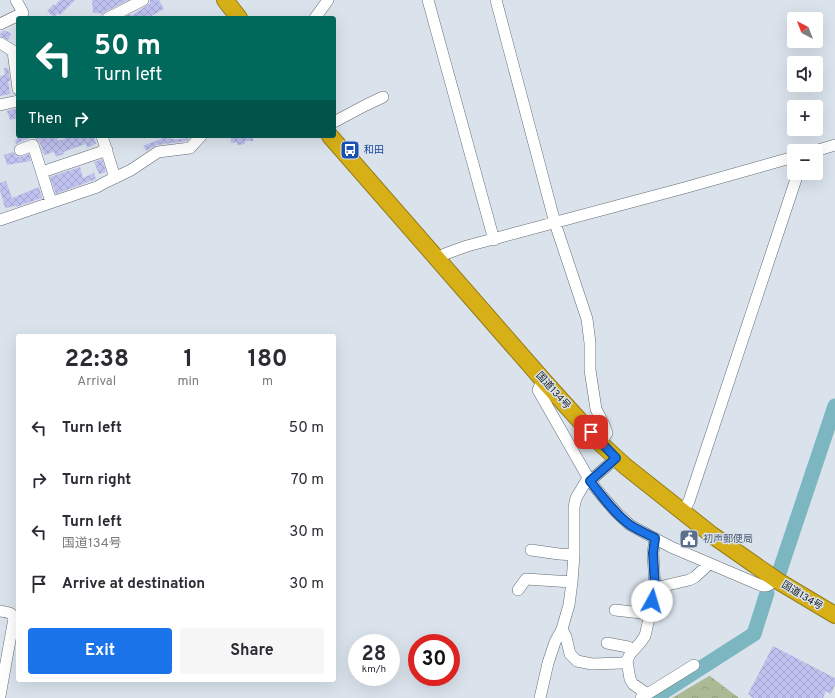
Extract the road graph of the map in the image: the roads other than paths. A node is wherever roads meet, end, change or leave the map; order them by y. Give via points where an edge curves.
1 (16, 0) edge
2 (143, 0) edge
3 (225, 0) edge
4 (328, 0) edge
5 (428, 0) edge
6 (496, 0) edge
7 (26, 15) edge
8 (112, 16) edge
9 (237, 16) edge
10 (316, 16) edge
11 (16, 18) edge
12 (0, 24) edge
13 (0, 43) edge
14 (16, 74) edge
15 (383, 97) dead end
16 (16, 101) edge
17 (0, 105) edge
18 (336, 121) edge
19 (103, 138) edge
20 (199, 138) edge
21 (332, 138) edge
22 (835, 145) edge
23 (823, 149) edge
24 (20, 150) dead end
25 (107, 150) junction
26 (787, 159) edge
27 (42, 172) junction
28 (114, 178) junction
29 (796, 180) edge
30 (51, 202) junction
31 (0, 208) edge
32 (2, 219) edge
33 (555, 223) junction
34 (494, 240) junction
35 (437, 259) junction
36 (543, 380) junction
37 (600, 443) junction
38 (616, 458) junction
39 (589, 479) junction
40 (683, 512) junction
41 (655, 538) junction
42 (531, 550) dead end
43 (574, 555) junction
44 (709, 564) junction
45 (775, 579) junction
46 (572, 582) junction
47 (655, 588) junction
48 (518, 590) dead end
49 (615, 610) dead end
50 (0, 611) edge
51 (650, 614) junction
52 (835, 615) edge
53 (562, 629) junction
54 (607, 643) dead end
55 (634, 650) junction
56 (627, 661) junction
57 (694, 665) dead end
58 (0, 696) edge
59 (644, 696) edge
60 (540, 698) edge

1 - 7 street
2 - 8 street
3 - 9 highway
4 - 10 street
5 - 34 street
6 - 33 street
11 - 12 street
13 - 14 street via 13,52
15 - 18 street
16 - 17 street
19 - 25 street
20 - 28 street via 190,148 158,152 132,170
21 - 35 highway, 国道134号
22 - 23 street
24 - 27 street via 33,145
25 - 27 street
25 - 28 street
26 - 33 street
27 - 30 street
28 - 30 street via 97,187
29 - 40 street via 689,501
30 - 32 street
31 - 32 street
33 - 34 street
33 - 37 street via 587,319 590,370 596,409 606,434
34 - 35 street via 467,246
35 - 36 highway, 国道134号
36 - 37 highway, 国道134号
36 - 39 street via 538,390
37 - 38 highway, 国道134号
38 - 39 street
38 - 40 highway, 国道134号
39 - 41 street via 630,525
39 - 43 street via 576,498 574,507
40 - 45 highway, 国道134号
41 - 44 street
41 - 47 street
42 - 43 street
43 - 46 street
44 - 45 street via 764,587
44 - 47 street via 689,580
45 - 52 highway, 国道134号
46 - 48 street via 526,579
46 - 53 street
47 - 51 street
49 - 51 street
50 - 58 street via 8,612 14,618
51 - 55 street via 644,636
53 - 56 street via 570,654 577,661 592,664
53 - 60 street via 555,642
54 - 55 street
55 - 56 street
56 - 59 street via 630,679
57 - 59 street

